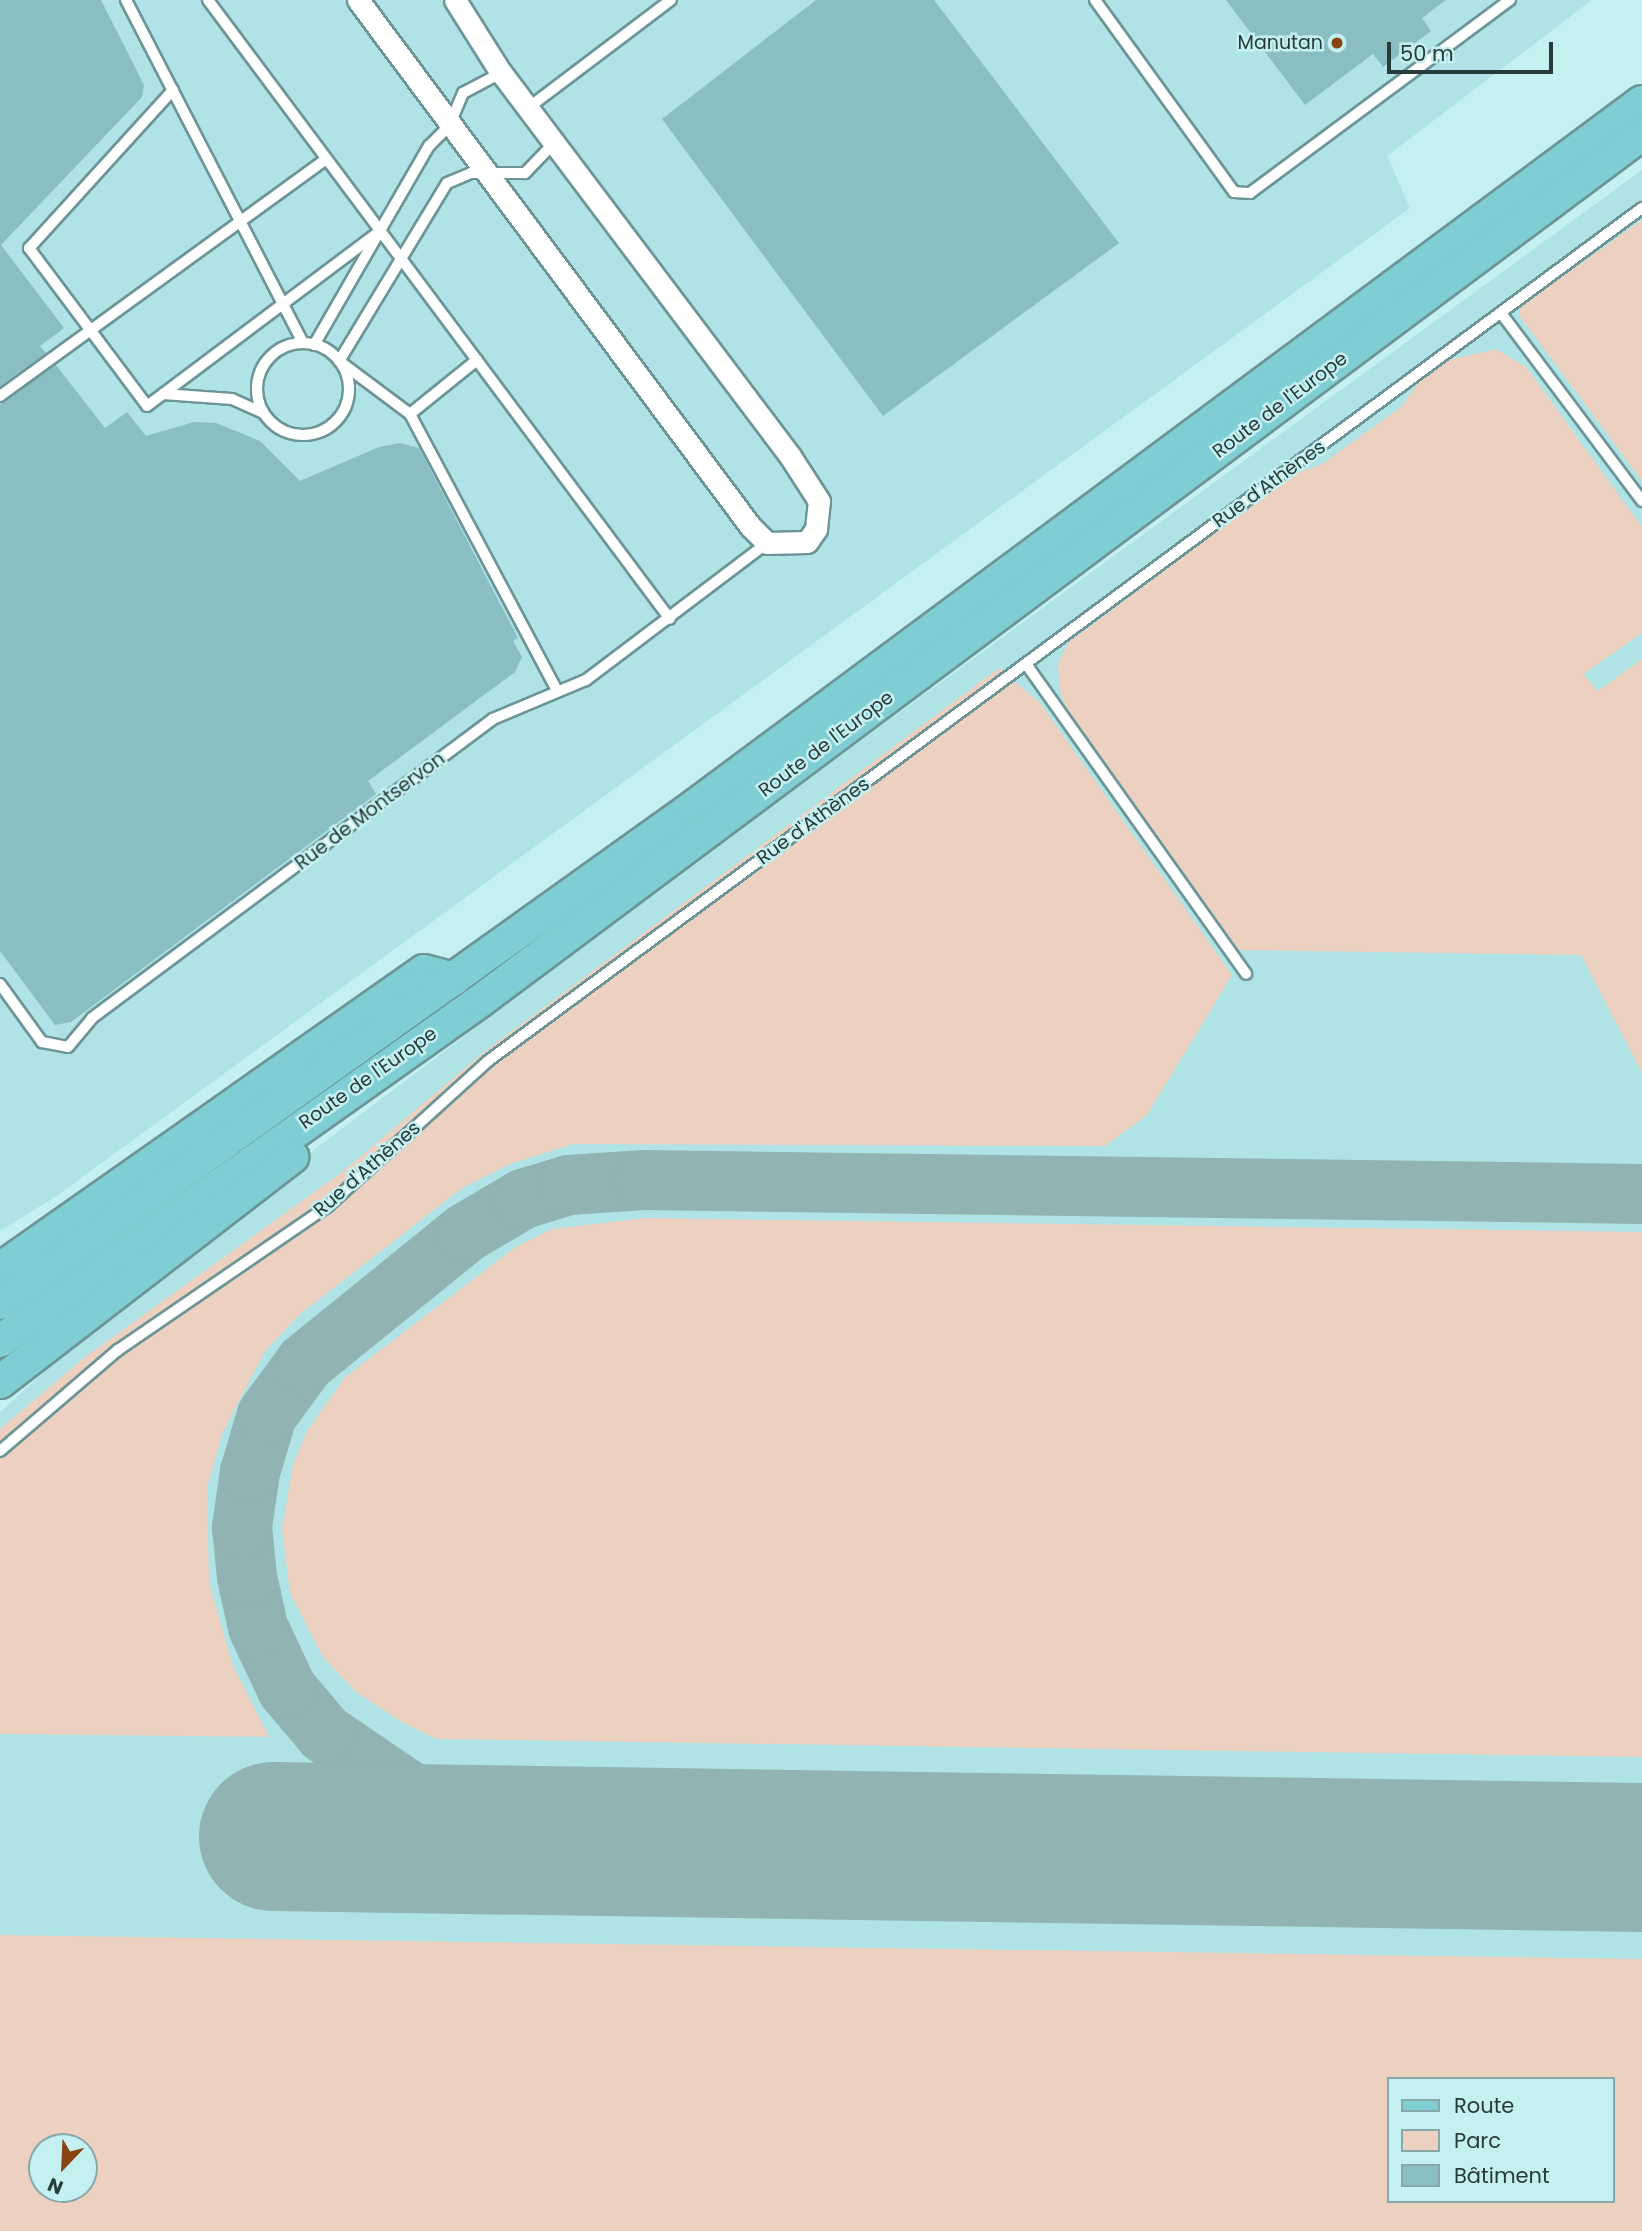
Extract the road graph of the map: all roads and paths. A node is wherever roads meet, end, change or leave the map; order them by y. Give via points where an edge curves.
1 (126, 0) edge
2 (208, 0) edge
3 (358, 0) edge
4 (455, 0) edge
5 (671, 0) edge
6 (1095, 0) edge
7 (1510, 0) edge
8 (501, 73) junction
9 (173, 90) junction
10 (1642, 102) edge
11 (528, 108) junction
12 (449, 126) junction
13 (1642, 134) edge
14 (554, 143) junction
15 (326, 159) junction
16 (490, 174) junction
17 (1642, 208) edge
18 (240, 221) junction
19 (380, 231) junction
20 (400, 260) junction
21 (283, 304) junction
22 (1501, 313) junction
23 (91, 330) junction
24 (309, 344) junction
25 (477, 360) junction
26 (339, 361) junction
27 (163, 394) junction
28 (0, 396) edge
29 (264, 413) junction
30 (410, 414) junction
31 (1642, 501) edge
32 (767, 543) junction
33 (670, 619) junction
34 (1026, 664) junction
35 (557, 691) junction
36 (1246, 974) dead end
37 (454, 979) junction
38 (0, 984) edge
39 (480, 1001) junction
40 (0, 1269) edge
41 (0, 1303) edge
42 (0, 1341) edge
43 (1, 1381) edge
44 (0, 1451) edge

1 - 9 lane
2 - 15 lane
3 - 12 street
4 - 8 street
5 - 11 lane
6 - 7 lane via 1234,192 1250,194
8 - 11 street
8 - 12 lane via 463,93
9 - 18 lane
9 - 23 lane via 29,248
10 - 37 main road, Route de l'Europe via 693,807
11 - 14 street
12 - 16 street
12 - 19 lane via 429,146
13 - 39 main road, Route de l'Europe
14 - 16 lane via 525,173
14 - 32 street via 819,501 816,528 807,542
15 - 18 lane
15 - 19 lane
16 - 20 lane via 459,175 447,183
16 - 32 street
17 - 22 lane, Rue d'Athènes
18 - 21 lane
18 - 23 lane
19 - 20 lane
19 - 21 lane
19 - 24 lane
20 - 25 lane
20 - 26 lane
21 - 24 lane
21 - 27 lane
22 - 31 lane
22 - 34 lane, Rue d'Athènes
23 - 27 lane via 148,406
23 - 28 lane
24 - 26 lane
24 - 29 lane via 284,347 261,369 257,384
25 - 30 lane
25 - 33 lane
26 - 29 lane via 348,396 329,427 301,435 274,425
26 - 30 lane
27 - 29 lane via 232,399
30 - 35 lane
32 - 33 lane, Rue de Montservon
33 - 35 lane, Rue de Montservon via 586,680
34 - 36 lane
34 - 44 lane, Rue d'Athènes via 488,1061 327,1207 118,1350
35 - 38 lane, Rue de Montservon via 493,719 92,1018 68,1047 42,1042
37 - 40 main road via 424,971
37 - 41 main road, Route de l'Europe
39 - 42 main road, Route de l'Europe
39 - 43 main road via 467,1022

